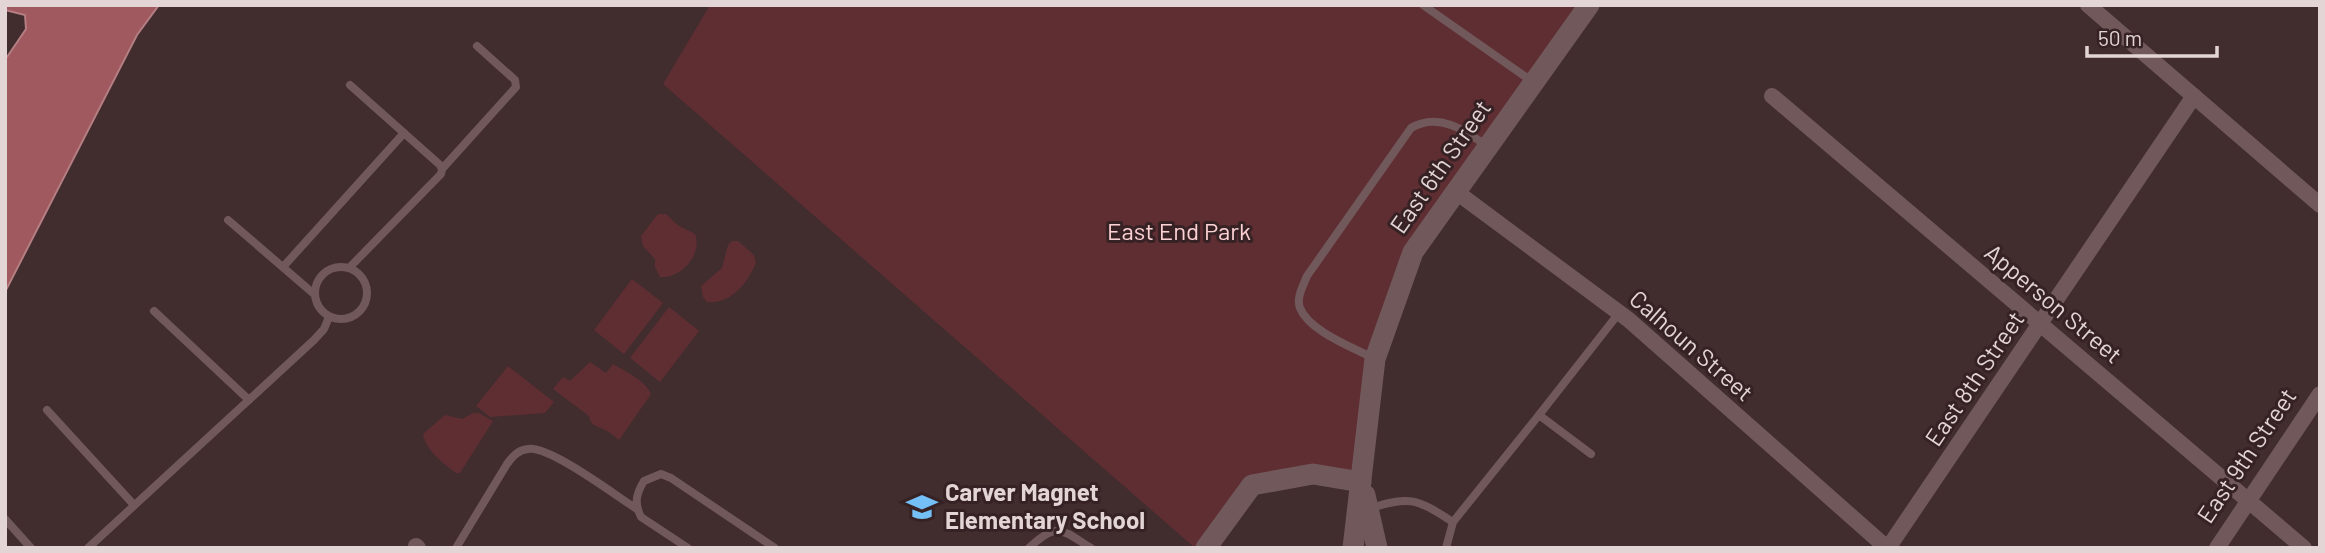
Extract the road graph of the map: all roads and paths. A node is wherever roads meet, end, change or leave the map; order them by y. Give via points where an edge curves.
1 (1423, 5) edge
2 (1588, 5) edge
3 (2088, 5) edge
4 (1437, 9) edge
5 (477, 46) dead end
6 (1533, 82) junction
7 (350, 85) dead end
8 (1772, 96) dead end
9 (2194, 96) junction
10 (404, 133) junction
11 (1487, 146) junction
12 (442, 169) junction
13 (1455, 191) junction
14 (2320, 205) edge
15 (228, 220) dead end
16 (283, 267) junction
17 (349, 268) junction
18 (314, 295) junction
19 (154, 311) dead end
20 (1619, 313) junction
21 (328, 317) junction
22 (2041, 323) junction
23 (1375, 359) junction
24 (2320, 394) edge
25 (249, 401) junction
26 (47, 410) dead end
27 (1539, 415) junction
28 (1591, 454) dead end
29 (1361, 482) junction
30 (2248, 500) junction
31 (134, 505) junction
32 (637, 509) junction
33 (1368, 509) junction
34 (5, 519) edge
35 (1453, 523) junction
36 (31, 548) edge
37 (88, 548) edge
38 (456, 548) edge
39 (688, 548) edge
40 (775, 548) edge
41 (1029, 548) edge
42 (1091, 548) edge
43 (1206, 548) edge
44 (1353, 548) edge
45 (1377, 548) edge
46 (1446, 548) edge
47 (1888, 548) edge
48 (2217, 548) edge
49 (2304, 548) edge

1 - 4 lane
2 - 6 main road, East 6th Street
3 - 9 street
4 - 6 lane
5 - 12 lane via 515,80 516,87
6 - 11 main road, East 6th Street
7 - 10 lane
8 - 22 street, Apperson Street
9 - 14 street
9 - 22 street, East 8th Street
10 - 12 lane
10 - 16 lane
11 - 13 main road, East 6th Street
11 - 23 lane via 1446,123 1434,121 1411,128 1307,276 1299,307 1308,321
12 - 17 lane
13 - 20 street, Calhoun Street
13 - 23 main road, East 6th Street via 1413,252
15 - 16 lane
16 - 18 lane
17 - 18 lane via 326,271 315,285
17 - 21 lane via 365,283 366,301 355,316
18 - 21 lane via 318,308
19 - 25 lane
20 - 27 lane
20 - 47 street, Calhoun Street
21 - 25 lane via 314,340
22 - 30 street, Apperson Street
22 - 47 street, East 8th Street
23 - 29 main road, East 6th Street
24 - 30 street, East 9th Street
25 - 31 lane
26 - 31 lane
27 - 28 lane
27 - 35 lane
29 - 33 main road
29 - 43 main road via 1313,474 1252,485
29 - 44 main road
30 - 48 street, East 9th Street
30 - 49 street, Apperson Street
31 - 37 lane
32 - 38 lane via 549,452 528,449 515,453 507,464
32 - 39 lane via 641,517
32 - 40 lane via 636,498 644,481 661,474
33 - 35 lane via 1408,500
33 - 45 main road
34 - 36 lane
35 - 46 lane
41 - 42 lane via 1049,531 1063,530

